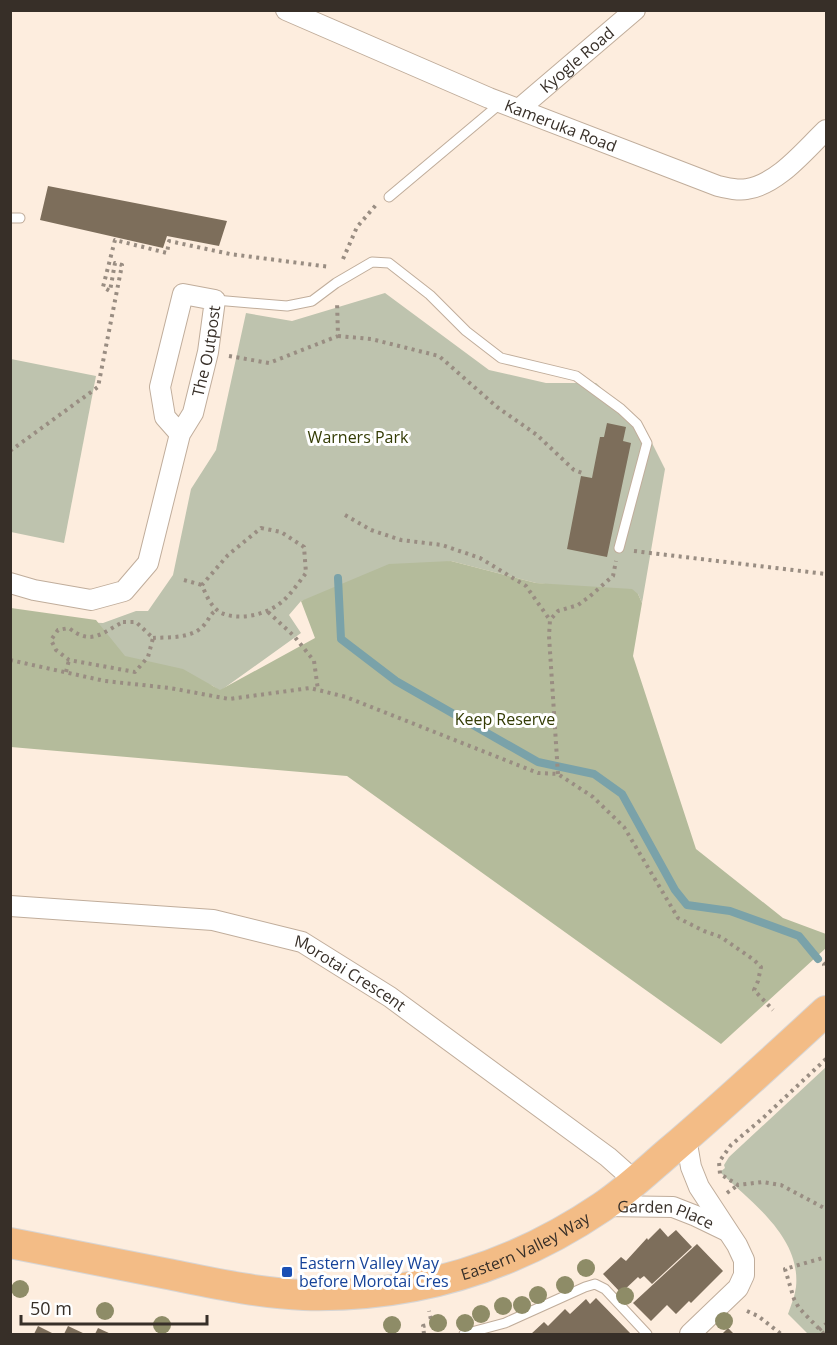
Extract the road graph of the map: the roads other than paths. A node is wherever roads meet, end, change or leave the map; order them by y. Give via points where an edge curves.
1 (286, 10) edge
2 (635, 10) edge
3 (510, 106) junction
4 (826, 130) edge
5 (389, 197) dead end
6 (215, 300) junction
7 (180, 434) junction
8 (619, 548) road end
9 (10, 583) edge
10 (10, 906) edge
11 (826, 1011) edge
12 (686, 1138) junction
13 (635, 1181) junction
14 (603, 1206) junction
15 (726, 1230) junction
16 (10, 1243) edge
17 (464, 1335) edge
18 (647, 1335) edge
19 (690, 1335) edge

1 - 3 street, Kameruka Road
2 - 3 street, Kyogle Road
3 - 4 street, Kameruka Road via 675,171 740,190 775,176
3 - 5 lane
6 - 7 street, The Outpost via 208,352 193,413
6 - 7 street, The Outpost via 183,294 160,387 165,417
6 - 8 lane via 287,306 312,301 372,262 389,263 501,358 576,376 637,424 647,443
7 - 9 street, The Outpost via 148,563 124,591 92,600
10 - 13 street, Morotai Crescent via 213,920 302,942 390,997
11 - 12 main road, Eastern Valley Way
12 - 13 main road, Eastern Valley Way
12 - 15 street, Garden Place via 699,1187
13 - 14 main road, Eastern Valley Way
14 - 15 street, Garden Place via 673,1207
14 - 16 main road, Eastern Valley Way via 550,1239 478,1271 361,1294 303,1295 226,1286
15 - 19 street, Garden Place via 744,1260 744,1275 738,1288
17 - 18 lane via 505,1323 595,1284 605,1289

